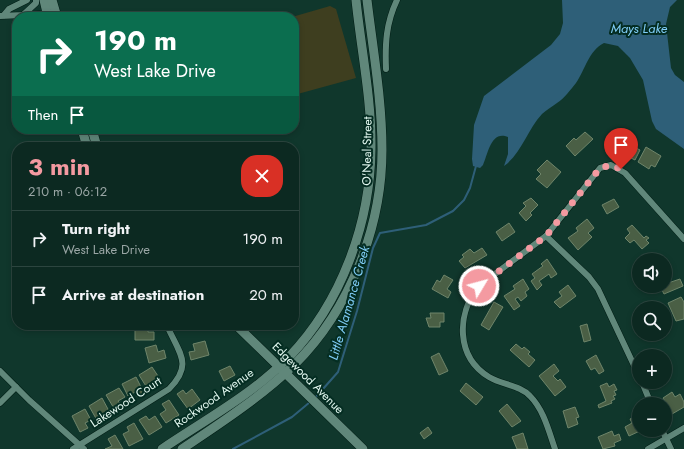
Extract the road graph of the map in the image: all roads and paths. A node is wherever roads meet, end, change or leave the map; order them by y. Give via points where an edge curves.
1 (27, 0) edge
2 (36, 0) edge
3 (44, 0) edge
4 (52, 0) edge
5 (356, 0) edge
6 (367, 0) edge
7 (398, 0) edge
8 (27, 12) edge
9 (47, 12) edge
10 (56, 12) edge
11 (2, 15) edge
12 (12, 16) edge
13 (386, 69) dead end
14 (546, 236) junction
15 (684, 239) edge
16 (169, 330) dead end
17 (241, 330) edge
18 (632, 361) edge
19 (279, 366) junction
20 (0, 371) edge
21 (286, 373) junction
22 (16, 387) junction
23 (0, 403) edge
24 (684, 428) edge
25 (666, 439) junction
26 (82, 447) edge
27 (73, 449) edge
28 (162, 449) edge
29 (182, 449) edge
30 (363, 449) edge
31 (555, 449) edge
32 (648, 449) edge
33 (671, 449) edge

1 - 11 street via 8,9
2 - 8 street
3 - 9 street
4 - 10 street
5 - 19 street, O'Neal Street via 371,133 366,200 355,243 325,310 303,341
6 - 21 street, O'Neal Street via 382,127 381,170 375,213 362,258 343,298 316,340
7 - 13 street via 390,15 385,42
11 - 12 street
14 - 15 street via 600,168 611,165 621,169
14 - 18 street via 590,277
14 - 31 street via 472,294 464,314 462,335 467,354 481,371 496,381 530,396 539,408
16 - 26 street, Lakewood Court via 182,361 180,378 169,389
17 - 19 street, Edgewood Avenue
19 - 21 street, Edgewood Avenue
19 - 28 street, Rockwood Avenue via 244,395
20 - 22 street
21 - 29 street, Rockwood Avenue
21 - 30 street, Edgewood Avenue
22 - 23 street
22 - 26 street
24 - 25 street
25 - 32 street
25 - 33 street
26 - 27 street, Lakewood Court

